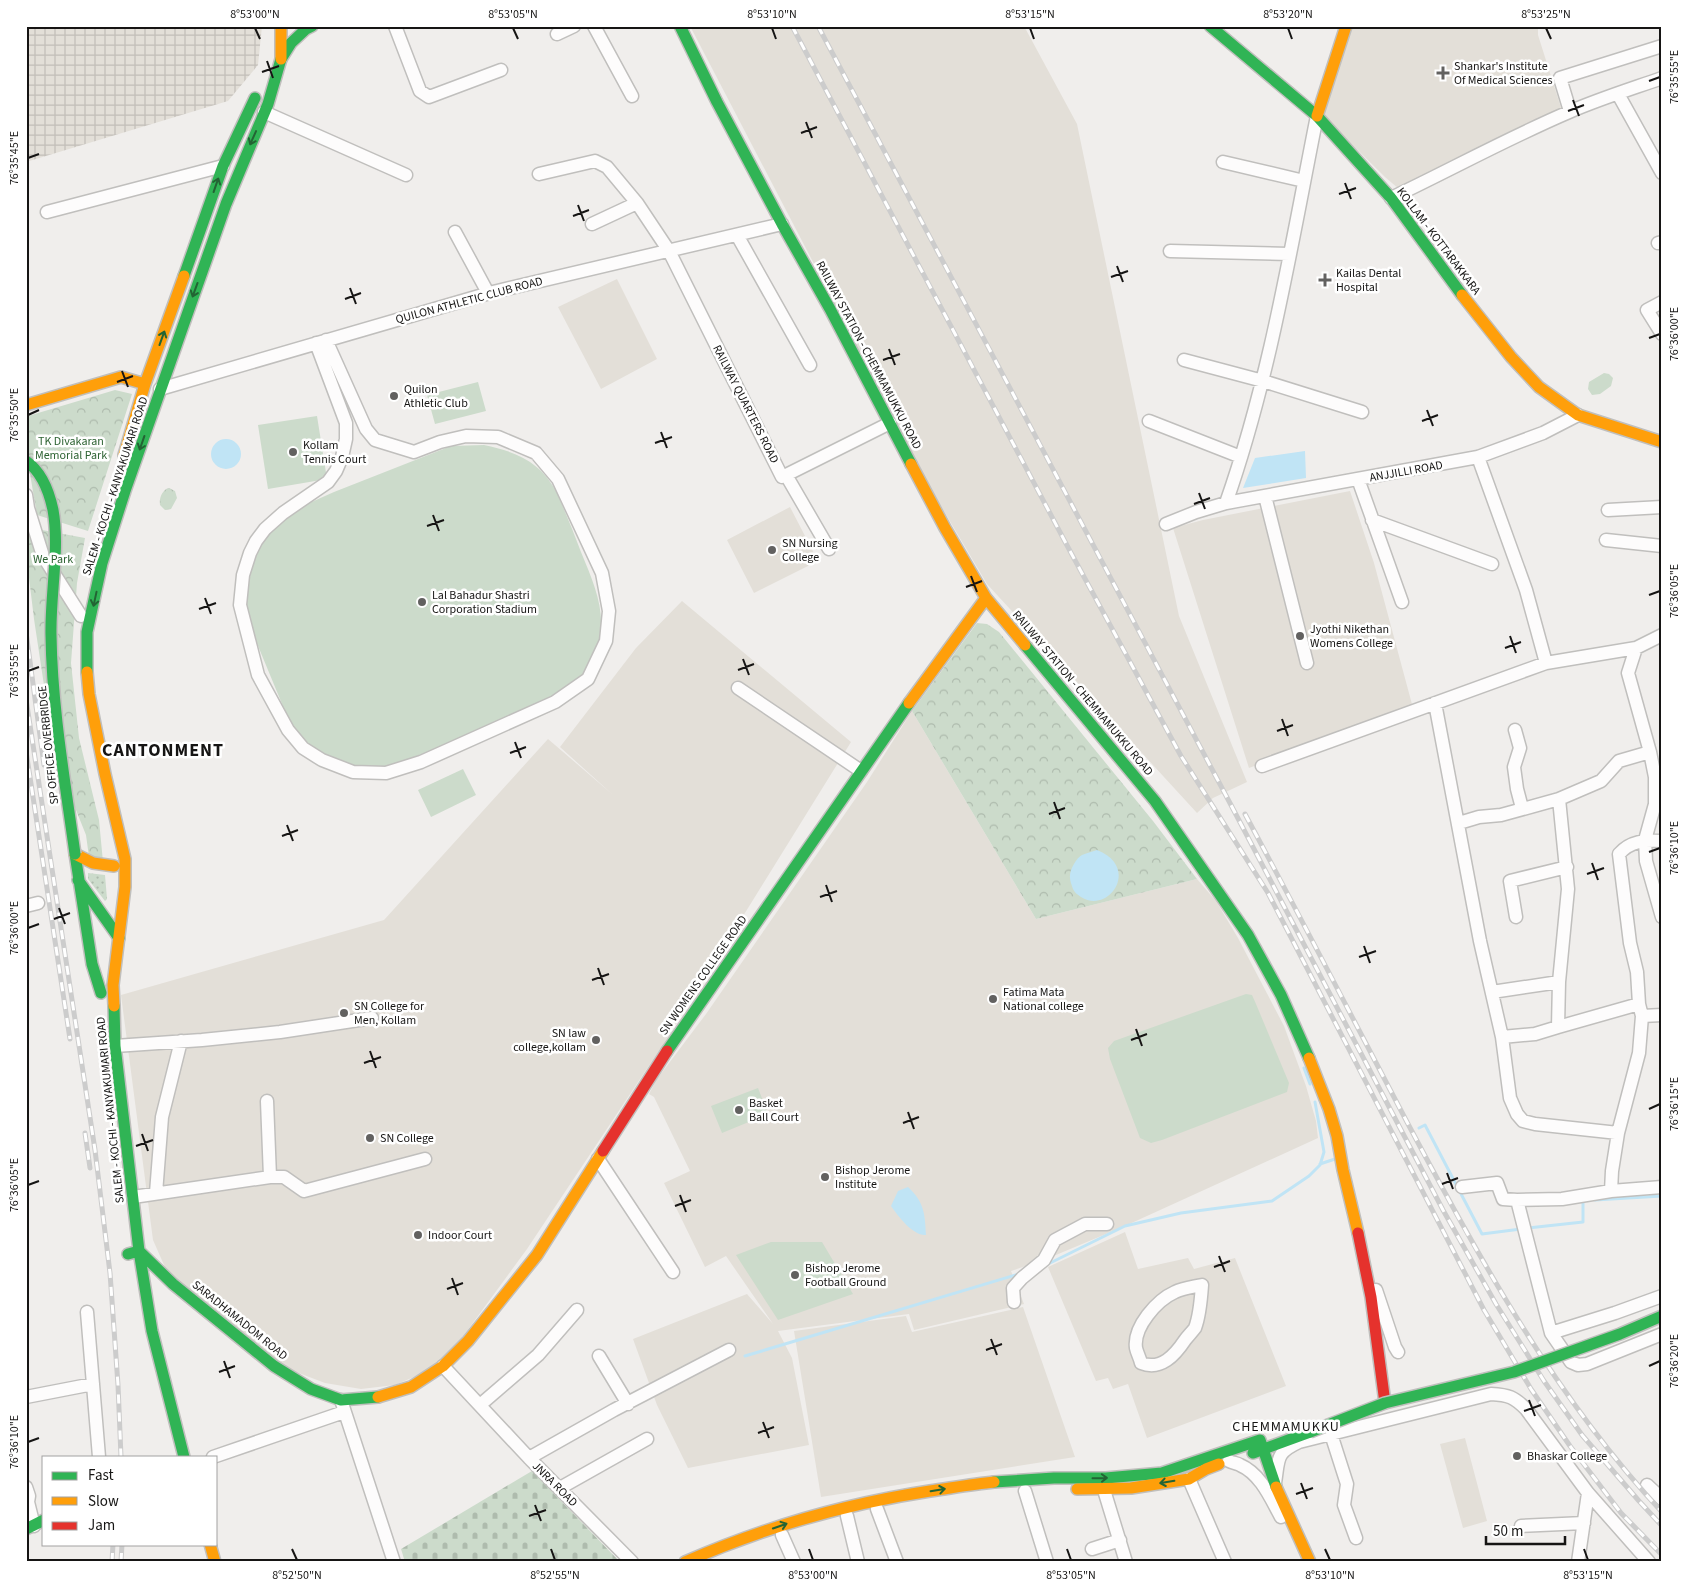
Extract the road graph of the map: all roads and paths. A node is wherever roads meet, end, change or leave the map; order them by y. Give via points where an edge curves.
1 (281, 26) edge
2 (311, 26) edge
3 (395, 26) edge
4 (574, 26) edge
5 (594, 26) edge
6 (680, 26) edge
7 (1210, 26) edge
8 (1346, 26) edge
9 (557, 34) dead end
10 (1662, 46) edge
11 (281, 59) junction
12 (501, 70) dead end
13 (1662, 78) edge
14 (1618, 94) junction
15 (632, 96) dead end
16 (1570, 111) junction
17 (264, 112) junction
18 (1318, 116) junction
19 (1223, 162) dead end
20 (222, 166) junction
21 (1662, 173) edge
22 (539, 174) dead end
23 (406, 175) dead end
24 (1304, 181) junction
25 (1391, 198) junction
26 (637, 203) junction
27 (47, 212) dead end
28 (592, 224) dead end
29 (782, 224) junction
30 (455, 232) dead end
31 (737, 235) junction
32 (669, 251) junction
33 (1170, 251) dead end
34 (1289, 254) junction
35 (488, 293) junction
36 (1662, 302) edge
37 (1662, 334) edge
38 (321, 342) junction
39 (1184, 360) dead end
40 (810, 365) dead end
41 (1263, 381) junction
42 (145, 384) junction
43 (160, 389) junction
44 (26, 405) edge
45 (1362, 412) dead end
46 (1578, 415) junction
47 (1149, 421) dead end
48 (890, 423) junction
49 (1662, 442) edge
50 (1241, 457) junction
51 (1478, 457) junction
52 (26, 462) edge
53 (120, 466) dead end
54 (786, 475) junction
55 (1358, 479) junction
56 (112, 494) dead end
57 (26, 495) edge
58 (1265, 496) junction
59 (1226, 503) junction
60 (1662, 507) edge
61 (1608, 510) dead end
62 (1372, 520) junction
63 (1166, 524) dead end
64 (1606, 540) dead end
65 (1662, 546) edge
66 (829, 549) dead end
67 (1492, 564) dead end
68 (90, 568) dead end
69 (85, 586) dead end
70 (986, 598) junction
71 (1402, 602) dead end
72 (81, 616) junction
73 (1662, 635) edge
74 (1636, 648) junction
75 (1307, 663) dead end
76 (1546, 663) junction
77 (738, 688) dead end
78 (1435, 703) junction
79 (1515, 730) dead end
80 (1650, 752) junction
81 (1262, 766) dead end
82 (861, 771) junction
83 (1559, 799) junction
84 (1658, 805) edge
85 (1522, 808) junction
86 (1459, 823) junction
87 (1645, 840) junction
88 (1662, 840) edge
89 (75, 854) junction
90 (1567, 867) junction
91 (78, 880) junction
92 (111, 905) dead end
93 (1516, 917) dead end
94 (1662, 917) edge
95 (110, 924) junction
96 (113, 938) junction
97 (104, 964) dead end
98 (1559, 982) junction
99 (1492, 992) junction
100 (1641, 1010) junction
101 (1662, 1015) edge
102 (372, 1018) dead end
103 (1558, 1027) junction
104 (103, 1036) dead end
105 (1502, 1037) junction
106 (182, 1041) junction
107 (115, 1046) junction
108 (267, 1101) dead end
109 (1618, 1133) junction
110 (425, 1159) dead end
111 (598, 1159) junction
112 (270, 1177) junction
113 (1462, 1187) dead end
114 (1662, 1187) edge
115 (1611, 1191) junction
116 (156, 1194) junction
117 (133, 1197) junction
118 (1517, 1200) junction
119 (1107, 1224) dead end
120 (1362, 1250) junction
121 (132, 1256) junction
122 (673, 1272) dead end
123 (1202, 1285) joint
124 (1662, 1296) edge
125 (1014, 1302) dead end
126 (577, 1310) dead end
127 (87, 1312) dead end
128 (1662, 1316) edge
129 (1551, 1332) junction
130 (1662, 1334) edge
131 (729, 1350) dead end
132 (1398, 1352) dead end
133 (599, 1356) dead end
134 (443, 1366) junction
135 (93, 1384) junction
136 (26, 1397) edge
137 (628, 1404) junction
138 (1385, 1404) junction
139 (480, 1405) junction
140 (343, 1406) junction
141 (163, 1420) dead end
142 (1331, 1434) junction
143 (647, 1439) dead end
144 (1261, 1445) junction
145 (99, 1456) edge
146 (173, 1456) edge
147 (184, 1456) edge
148 (216, 1456) edge
149 (529, 1458) junction
150 (1229, 1461) junction
151 (1188, 1479) junction
152 (1647, 1485) dead end
153 (26, 1486) edge
154 (1275, 1486) junction
155 (560, 1488) junction
156 (1104, 1490) junction
157 (1025, 1491) junction
158 (1588, 1493) junction
159 (1662, 1499) edge
160 (877, 1509) junction
161 (847, 1516) junction
162 (1584, 1523) junction
163 (35, 1525) edge
164 (1521, 1526) dead end
165 (782, 1535) junction
166 (1356, 1538) dead end
167 (1120, 1540) junction
168 (199, 1546) edge
169 (211, 1546) edge
170 (1092, 1549) dead end
171 (204, 1562) edge
172 (215, 1562) edge
173 (394, 1562) edge
174 (632, 1562) edge
175 (685, 1562) edge
176 (706, 1562) edge
177 (794, 1562) edge
178 (858, 1562) edge
179 (898, 1562) edge
180 (1047, 1562) edge
181 (1126, 1562) edge
182 (1225, 1562) edge
183 (1308, 1562) edge
184 (1578, 1562) edge
185 (1650, 1562) edge

1 - 11 main road
2 - 11 main road, SALEM - KOCHI - KANYAKUMARI ROAD via 291,43
3 - 12 street via 420,91 429,96
4 - 9 street
5 - 15 street
6 - 29 main road, RAILWAY STATION - CHEMMAMUKKU ROAD
7 - 18 main road, KOLLAM - KOTTARAKKARA
8 - 18 main road
10 - 16 street via 1560,78
11 - 17 main road, SALEM - KOCHI - KANYAKUMARI ROAD
11 - 20 main road via 260,87
13 - 14 street
14 - 16 street
14 - 21 street
16 - 25 street
17 - 23 street
17 -> 43 main road, SALEM - KOCHI - KANYAKUMARI ROAD via 226,204
18 - 24 street
18 - 25 main road, KOLLAM - KOTTARAKKARA
19 - 24 street
20 - 27 street
42 -> 20 main road
22 - 26 street via 595,162 606,167
24 - 34 street
25 - 46 main road, KOLLAM - KOTTARAKKARA via 1446,276 1511,357 1539,387
26 - 28 street
26 - 32 street
29 - 31 street, QUILON ATHLETIC CLUB ROAD
29 - 48 main road, RAILWAY STATION - CHEMMAMUKKU ROAD
30 - 35 street
31 - 32 street, QUILON ATHLETIC CLUB ROAD
31 - 40 street
32 - 35 street, QUILON ATHLETIC CLUB ROAD
32 - 54 street, RAILWAY QUARTERS ROAD via 782,477
33 - 34 street
34 - 41 street
35 - 38 street, QUILON ATHLETIC CLUB ROAD
36 - 37 street via 1647,310
38 - 38 street via 366,429 375,440 414,452 466,436 498,437 536,453 558,480 602,573 609,612 606,642 588,679 555,702 421,762 386,772 353,772 322,760 303,748 288,730 258,675 240,605 243,575 256,541 283,513 328,482 342,457 346,423
38 - 43 street, QUILON ATHLETIC CLUB ROAD
39 - 41 street
41 - 45 street
41 - 50 street
42 - 44 main road via 121,377
42 - 53 main road
43 -> 96 main road, SALEM - KOCHI - KANYAKUMARI ROAD via 102,563 87,632 89,694 125,859 125,887
46 - 49 main road, KOLLAM - KOTTARAKKARA
46 - 51 street, ANJJILLI ROAD via 1543,433
47 - 50 street
48 - 54 street, RAILWAY QUARTERS ROAD
48 - 70 main road, RAILWAY STATION - CHEMMAMUKKU ROAD
50 - 59 street
51 - 55 street, ANJJILLI ROAD
51 - 76 street via 1526,590
52 - 89 main road, SP OFFICE OVERBRIDGE, bridge via 39,474 51,501 55,524 51,635 57,717
54 - 66 street
55 - 58 street, ANJJILLI ROAD
55 - 62 street
56 - 68 main road
57 - 72 street via 43,556
58 - 59 street, ANJJILLI ROAD
58 - 75 street
59 - 63 street, ANJJILLI ROAD
60 - 61 street
62 - 67 street
62 - 71 street
64 - 65 street
69 - 72 main road
70 - 82 main road, SN WOMENS COLLEGE ROAD
70 - 120 main road, RAILWAY STATION - CHEMMAMUKKU ROAD via 1155,801 1248,935 1294,1020 1324,1095 1337,1136
72 - 89 main road via 79,698 114,870 87,862
73 - 74 street
74 - 76 street
74 - 80 street via 1628,672
76 - 78 street
77 - 82 street
78 - 81 street
78 - 86 street
79 - 85 street via 1520,748 1514,767
80 - 83 street via 1619,761 1601,781
80 - 84 street
82 - 111 main road, SN WOMENS COLLEGE ROAD via 656,1067
83 - 85 street
83 - 90 street
84 - 87 street
85 - 86 street
86 - 99 street
87 - 88 street
87 - 94 street via 1646,861
87 - 100 street via 1625,846 1619,854
89 - 91 main road, SP OFFICE OVERBRIDGE
90 - 93 street via 1510,881
90 - 98 street via 1568,889
91 - 95 main road
91 - 97 main road, SP OFFICE OVERBRIDGE via 101,997
92 - 95 main road
95 - 96 main road
96 - 107 main road, SALEM - KOCHI - KANYAKUMARI ROAD
98 - 99 street
98 - 103 street
99 - 105 street
100 - 101 street
100 - 103 street
100 - 109 street via 1639,1053
102 - 106 street via 280,1032
103 - 105 street via 1535,1034
104 - 121 main road
105 - 109 street via 1510,1098 1524,1121
106 - 107 street
106 - 116 street via 162,1118
107 - 117 main road, SALEM - KOCHI - KANYAKUMARI ROAD
108 - 112 street
109 - 115 street
110 - 112 street via 304,1191 284,1177
111 - 122 street
111 - 134 main road, SN WOMENS COLLEGE ROAD via 537,1255 468,1341
112 - 116 street
113 - 118 street via 1497,1183 1503,1199
114 - 115 street
115 - 118 street via 1562,1199
116 - 117 street
117 - 121 main road, SALEM - KOCHI - KANYAKUMARI ROAD
118 - 129 street
119 - 125 street via 1085,1224 1055,1240 1044,1260 1014,1288
120 - 132 street
120 - 138 main road, RAILWAY STATION - CHEMMAMUKKU ROAD
121 - 140 main road, SARADHAMADOM ROAD via 173,1284 274,1366
121 - 147 main road, SALEM - KOCHI - KANYAKUMARI ROAD
123 - 123 street via 1195,1328 1175,1355 1166,1361 1148,1365 1141,1363 1136,1346 1140,1328 1150,1312 1176,1291
124 - 129 street
126 - 139 street via 538,1355
127 - 135 street
128 - 138 main road, bridge via 1514,1372
129 - 130 street via 1571,1362 1578,1365
131 - 137 street
133 - 137 street
134 - 139 street, JNRA ROAD
134 - 140 main road, SARADHAMADOM ROAD via 412,1387
135 - 136 street
135 - 145 street
137 - 149 street
138 - 144 main road, bridge via 1310,1432
139 - 149 street, JNRA ROAD
140 - 148 street
140 - 173 street
141 - 146 main road
142 - 154 street via 1285,1448 1279,1457
142 - 158 street via 1491,1394 1507,1395 1526,1410
142 - 166 street via 1347,1484 1344,1505
143 - 155 street
144 - 150 main road
144 - 154 main road
175 -> 144 main road via 809,1516 879,1499 983,1483 1162,1473
149 - 155 street, JNRA ROAD
150 - 151 main road
150 - 183 street via 1252,1472 1265,1488
151 -> 156 main road
151 - 182 street
152 - 159 street
153 - 163 street
154 - 183 main road
155 - 174 street, JNRA ROAD
156 - 157 main road
156 - 167 street
157 - 160 main road via 960,1496
157 - 180 street
158 - 162 street
158 - 185 street
160 - 161 main road
160 - 179 street
161 - 165 main road
161 - 178 street
162 - 164 street
162 - 184 street
165 - 176 main road
165 - 177 street
167 - 170 street
167 - 181 street
168 - 171 main road
169 - 172 main road

